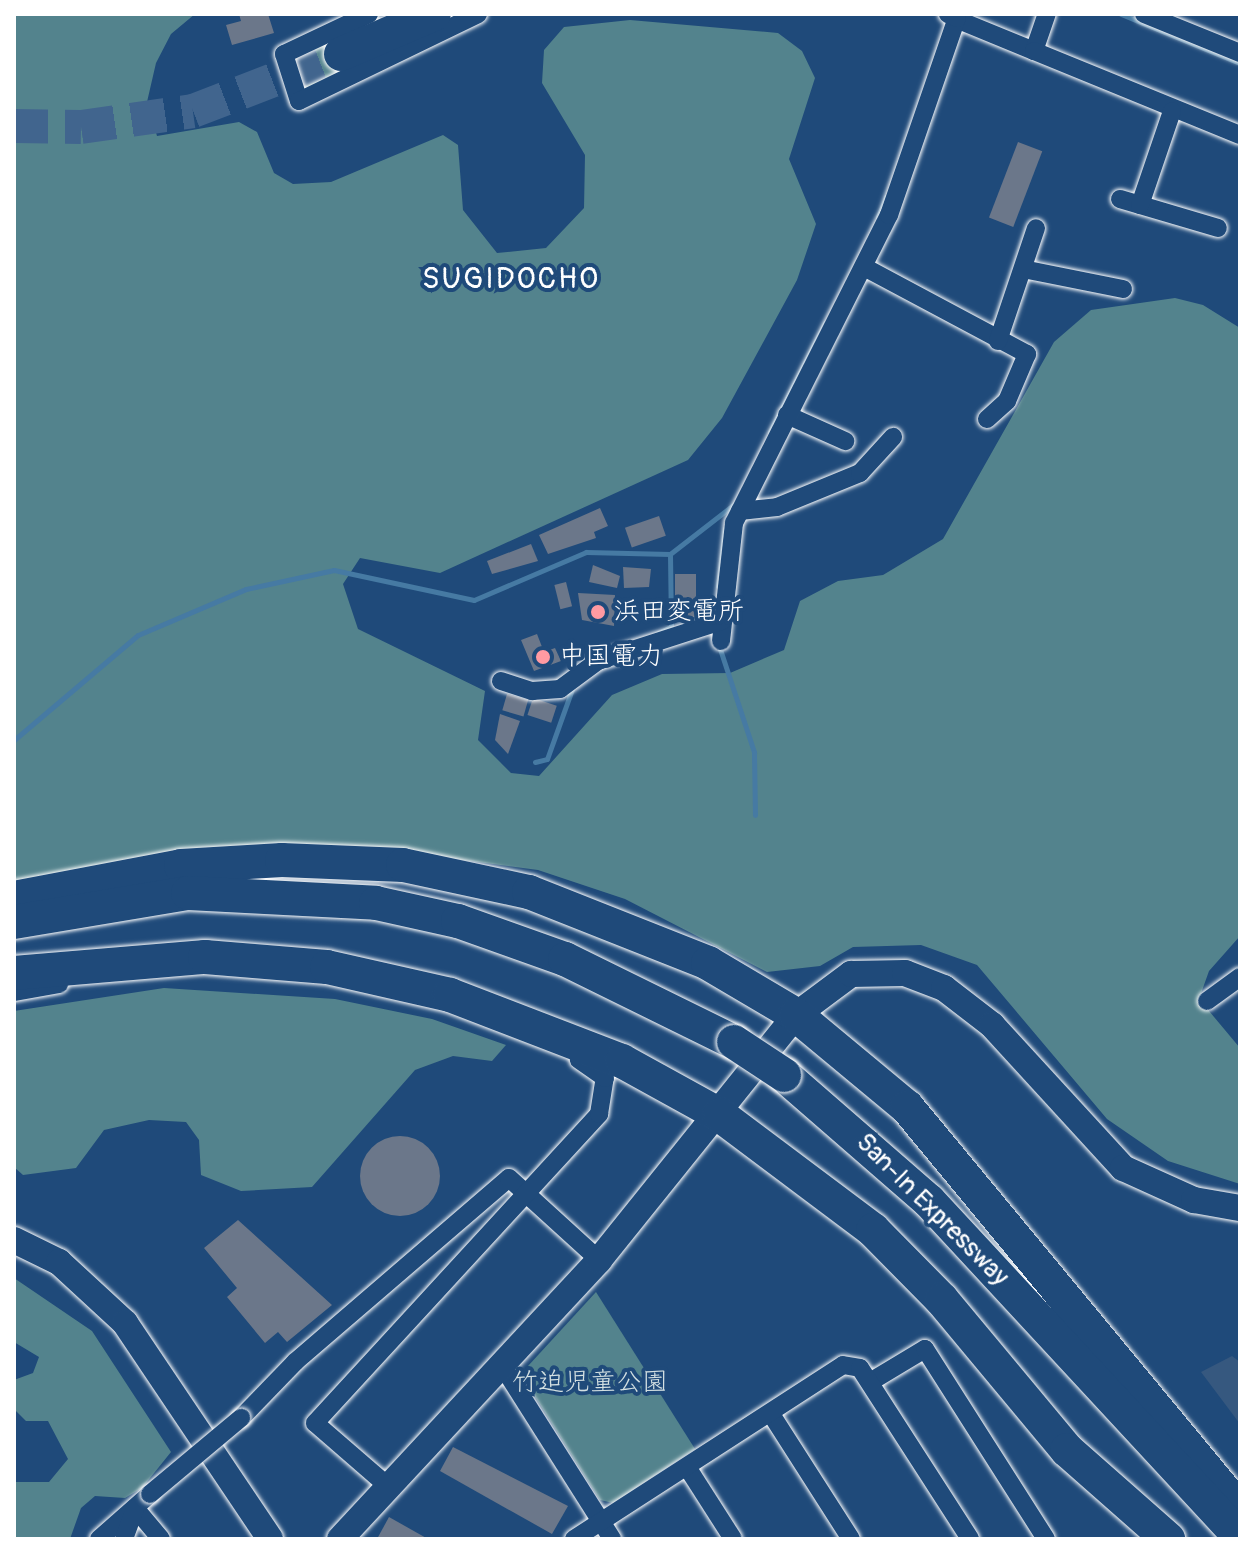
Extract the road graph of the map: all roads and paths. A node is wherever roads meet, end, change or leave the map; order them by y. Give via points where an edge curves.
1 (369, 14) edge
2 (434, 14) edge
3 (478, 14) edge
4 (1047, 14) edge
5 (1144, 14) edge
6 (953, 17) edge
7 (1034, 51) junction
8 (1240, 53) edge
9 (341, 54) tunnel mouth
10 (1172, 111) junction
11 (1240, 135) edge
12 (1120, 199) dead end
13 (1140, 205) junction
14 (1036, 228) dead end
15 (1218, 228) dead end
16 (864, 267) junction
17 (1023, 269) junction
18 (1123, 289) dead end
19 (998, 341) junction
20 (787, 415) junction
21 (987, 419) dead end
22 (893, 437) dead end
23 (845, 441) dead end
24 (740, 511) junction
25 (722, 621) junction
26 (721, 641) dead end
27 (501, 681) dead end
28 (14, 898) edge
29 (14, 922) edge
30 (14, 944) edge
31 (565, 959) junction
32 (14, 973) edge
33 (1240, 977) edge
34 (14, 992) edge
35 (1207, 1001) dead end
36 (796, 1015) junction
37 (720, 1115) junction
38 (527, 1193) junction
39 (1240, 1208) edge
40 (14, 1240) edge
41 (599, 1260) junction
42 (503, 1367) junction
43 (870, 1382) junction
44 (771, 1414) junction
45 (687, 1467) junction
46 (390, 1488) junction
47 (135, 1508) junction
48 (1240, 1510) edge
49 (600, 1521) junction
50 (1240, 1537) edge
51 (99, 1539) edge
52 (124, 1539) edge
53 (161, 1539) edge
54 (270, 1539) edge
55 (340, 1539) edge
56 (574, 1539) edge
57 (612, 1539) edge
58 (733, 1539) edge
59 (851, 1539) edge
60 (970, 1539) edge
61 (1046, 1539) edge
62 (1168, 1539) edge

1 - 3 street via 284,54 299,101
2 - 9 highway
4 - 7 street
5 - 8 street
6 - 7 street
6 - 16 street
7 - 10 street
10 - 11 street
10 - 13 street
12 - 13 street
13 - 15 street
14 - 17 street
16 - 19 street
16 - 20 street
17 - 18 street
17 - 19 street
19 - 21 street via 1030,361
20 - 23 street
20 - 24 street
22 - 24 street via 860,473 777,507
24 - 25 street
25 - 26 street
25 - 27 street via 598,661 560,689 532,691
28 - 36 highway via 181,866 282,860 403,865 591,912 708,963
29 - 31 highway, San-In Expressway via 132,898 288,893 418,911
30 - 31 highway, San-In Expressway via 134,917 275,907 418,921
31 - 50 highway, San-In Expressway, bridge via 734,1042 784,1075 929,1201
32 - 37 highway via 205,957 390,979 568,1037
33 - 35 street
34 - 38 street via 177,973 270,976 439,1008 506,1030 595,1067 606,1084 599,1114
36 - 37 street
36 - 39 street via 851,974 879,970 926,980 992,1025 1123,1168 1194,1200
36 - 48 highway via 861,1065 948,1150
37 - 41 street
37 - 62 highway via 894,1250 1067,1450
38 - 41 street
38 - 46 street via 315,1423
38 - 47 street, bridge via 509,1178
40 - 54 street via 59,1262 125,1323
41 - 42 street
42 - 46 street
42 - 49 street
43 - 44 street via 860,1368 843,1365
43 - 60 street
43 - 61 street via 925,1349
44 - 45 street
44 - 59 street
45 - 49 street
45 - 58 street
46 - 55 street
47 - 51 street
47 - 52 street
47 - 53 street
49 - 56 street
49 - 57 street

